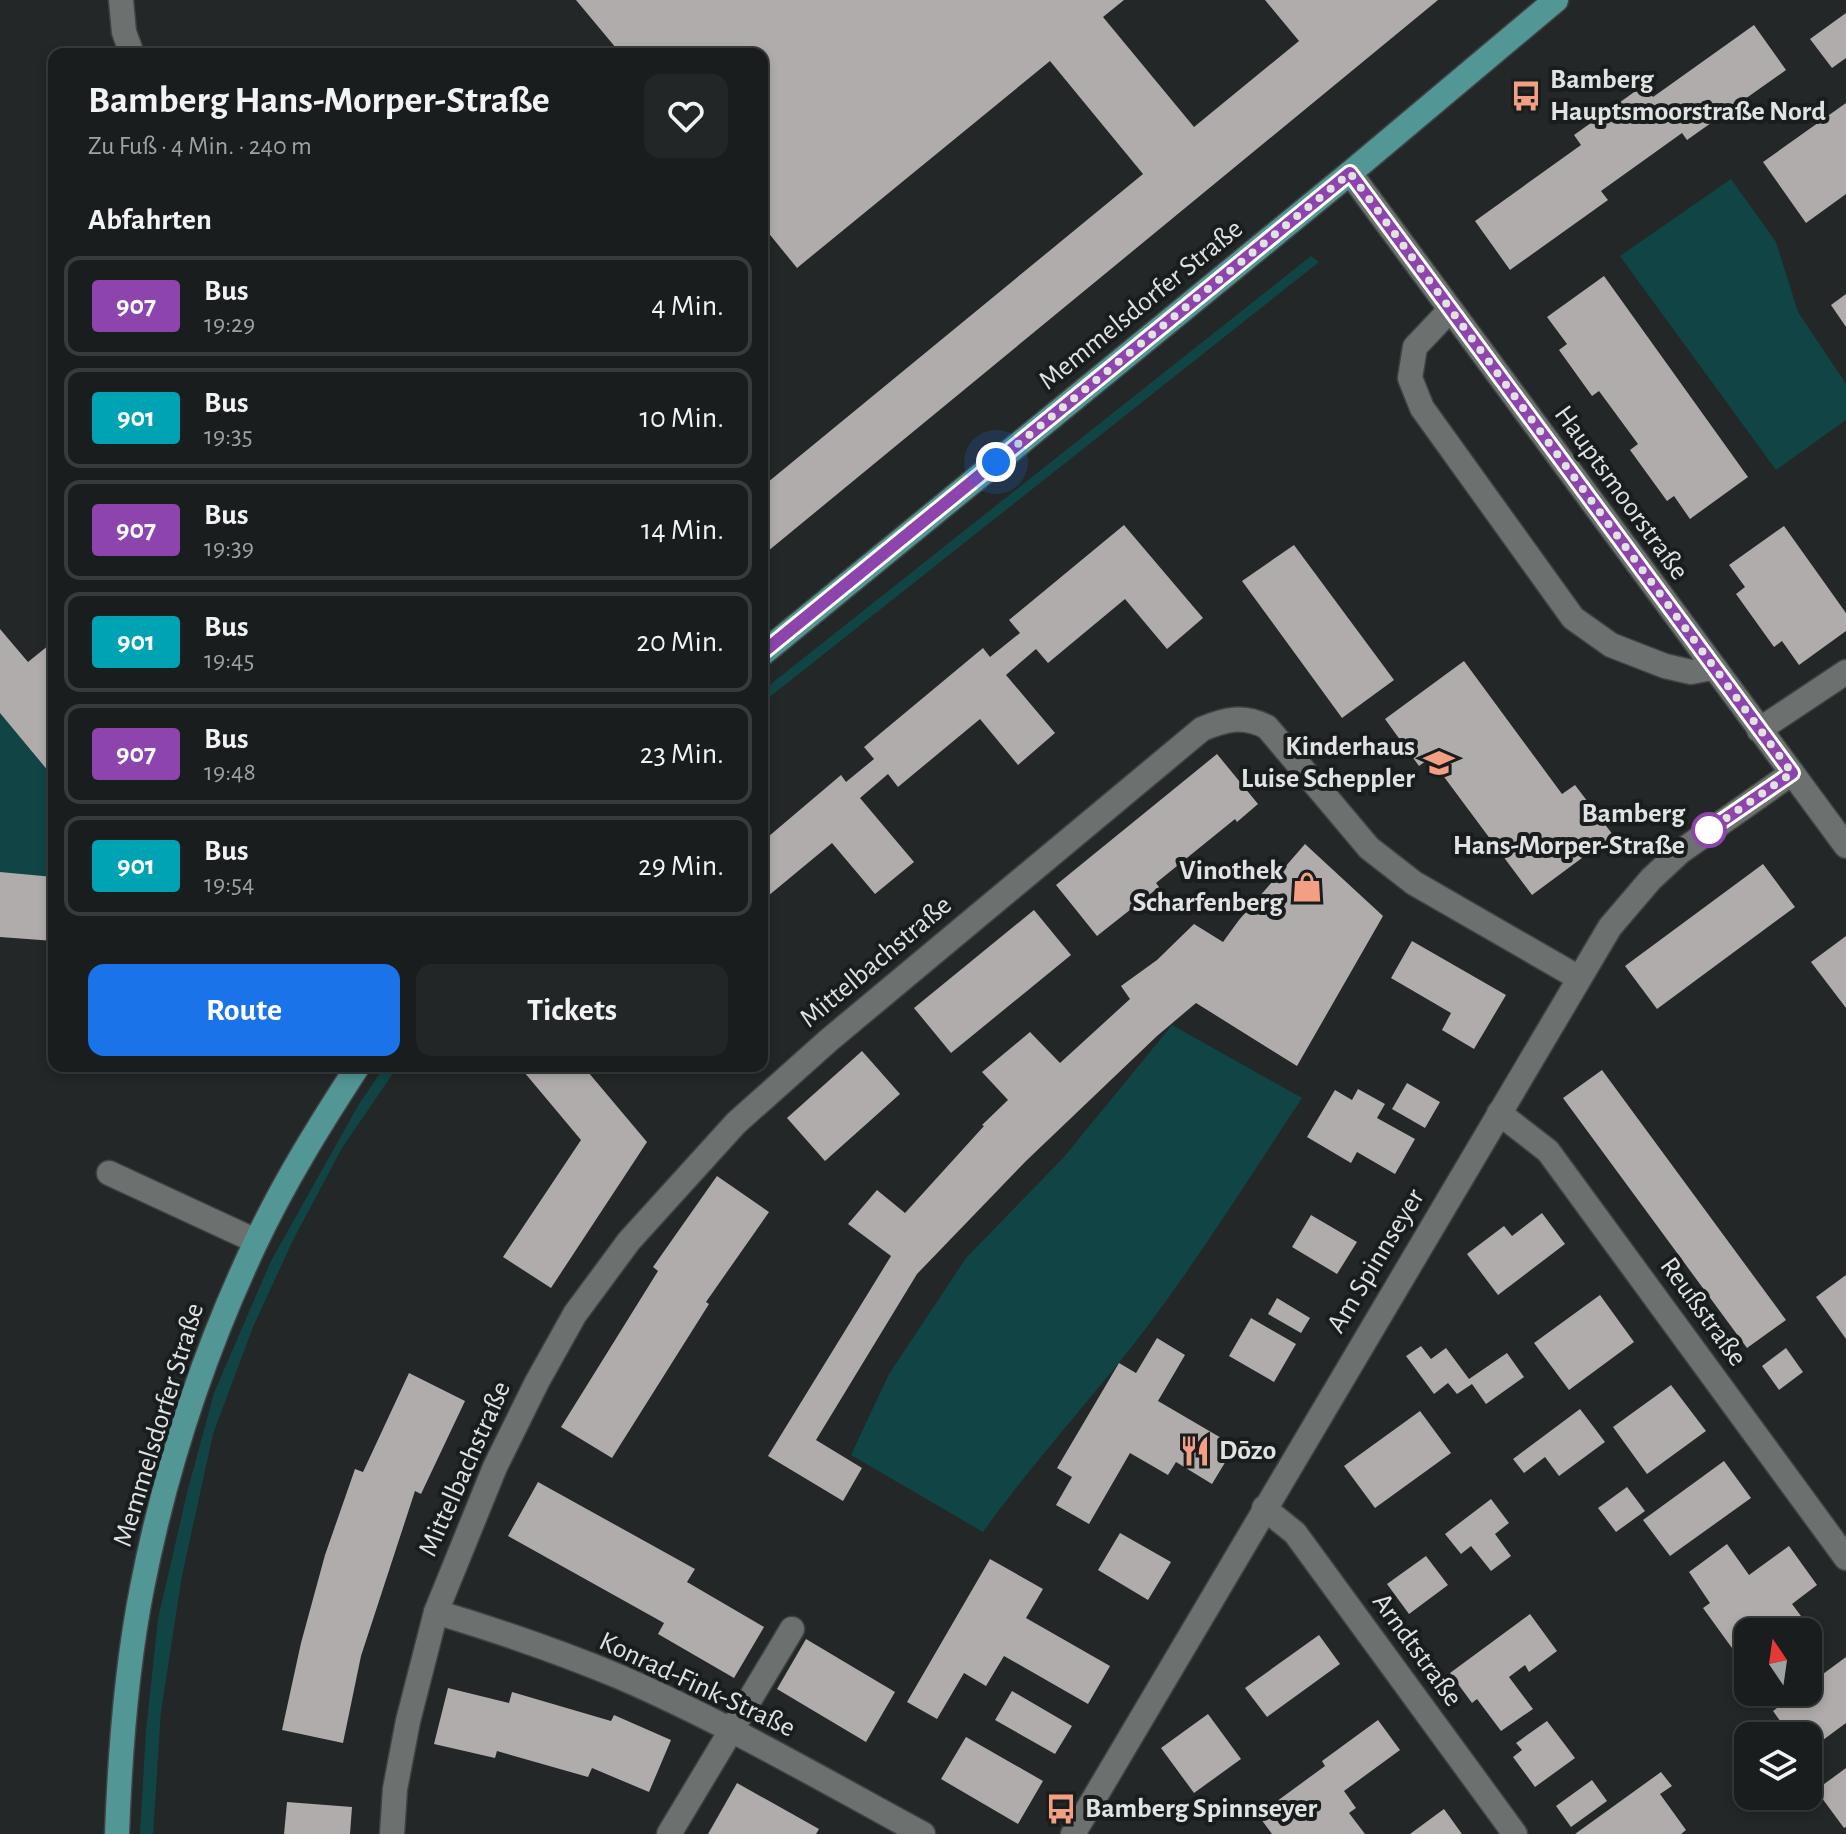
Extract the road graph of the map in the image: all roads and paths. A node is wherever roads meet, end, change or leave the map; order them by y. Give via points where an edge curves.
1 (121, 0) edge
2 (1556, 0) edge
3 (130, 48) edge
4 (1350, 173) junction
5 (1450, 310) junction
6 (768, 649) edge
7 (1712, 668) junction
8 (1846, 672) edge
9 (1759, 730) junction
10 (1792, 773) junction
11 (1846, 846) edge
12 (1579, 978) junction
13 (354, 1072) edge
14 (1499, 1113) junction
15 (109, 1173) dead end
16 (256, 1241) junction
17 (1264, 1508) junction
18 (1846, 1558) edge
19 (436, 1612) junction
20 (792, 1629) dead end
21 (732, 1731) junction
22 (117, 1834) edge
23 (392, 1834) edge
24 (669, 1834) edge
25 (923, 1834) edge
26 (1073, 1834) edge
27 (1515, 1834) edge

1 - 3 street
2 - 4 main road, Memmelsdorfer Straße
4 - 5 street, Hauptsmoorstraße
4 - 6 main road, Memmelsdorfer Straße
5 - 7 street, Hauptsmoorstraße
5 - 7 street via 1415,347 1410,378 1422,408 1573,618 1611,645 1665,666 1691,672
7 - 9 street, Hauptsmoorstraße
8 - 9 street
9 - 10 street, Hauptsmoorstraße
10 - 11 street, Hauptsmoorstraße
10 - 12 street, Am Spinnseyer via 1699,837 1651,879 1610,927
12 - 14 street, Am Spinnseyer
12 - 19 street, Mittelbachstraße via 1414,883 1369,848 1267,727 1235,718 1202,729 817,1050 736,1123 638,1230 575,1314 537,1382 495,1467
13 - 16 main road, Memmelsdorfer Straße
14 - 17 street, Am Spinnseyer
14 - 18 street, Reußstraße via 1548,1151
15 - 16 street
16 - 22 main road, Memmelsdorfer Straße via 204,1365 142,1587 127,1685
17 - 26 street, Am Spinnseyer
17 - 27 street, Arndtstraße via 1295,1533
19 - 21 street, Konrad-Fink-Straße via 622,1678
19 - 23 street, Mittelbachstraße via 408,1721
20 - 21 street
21 - 24 street
21 - 25 street, Konrad-Fink-Straße

